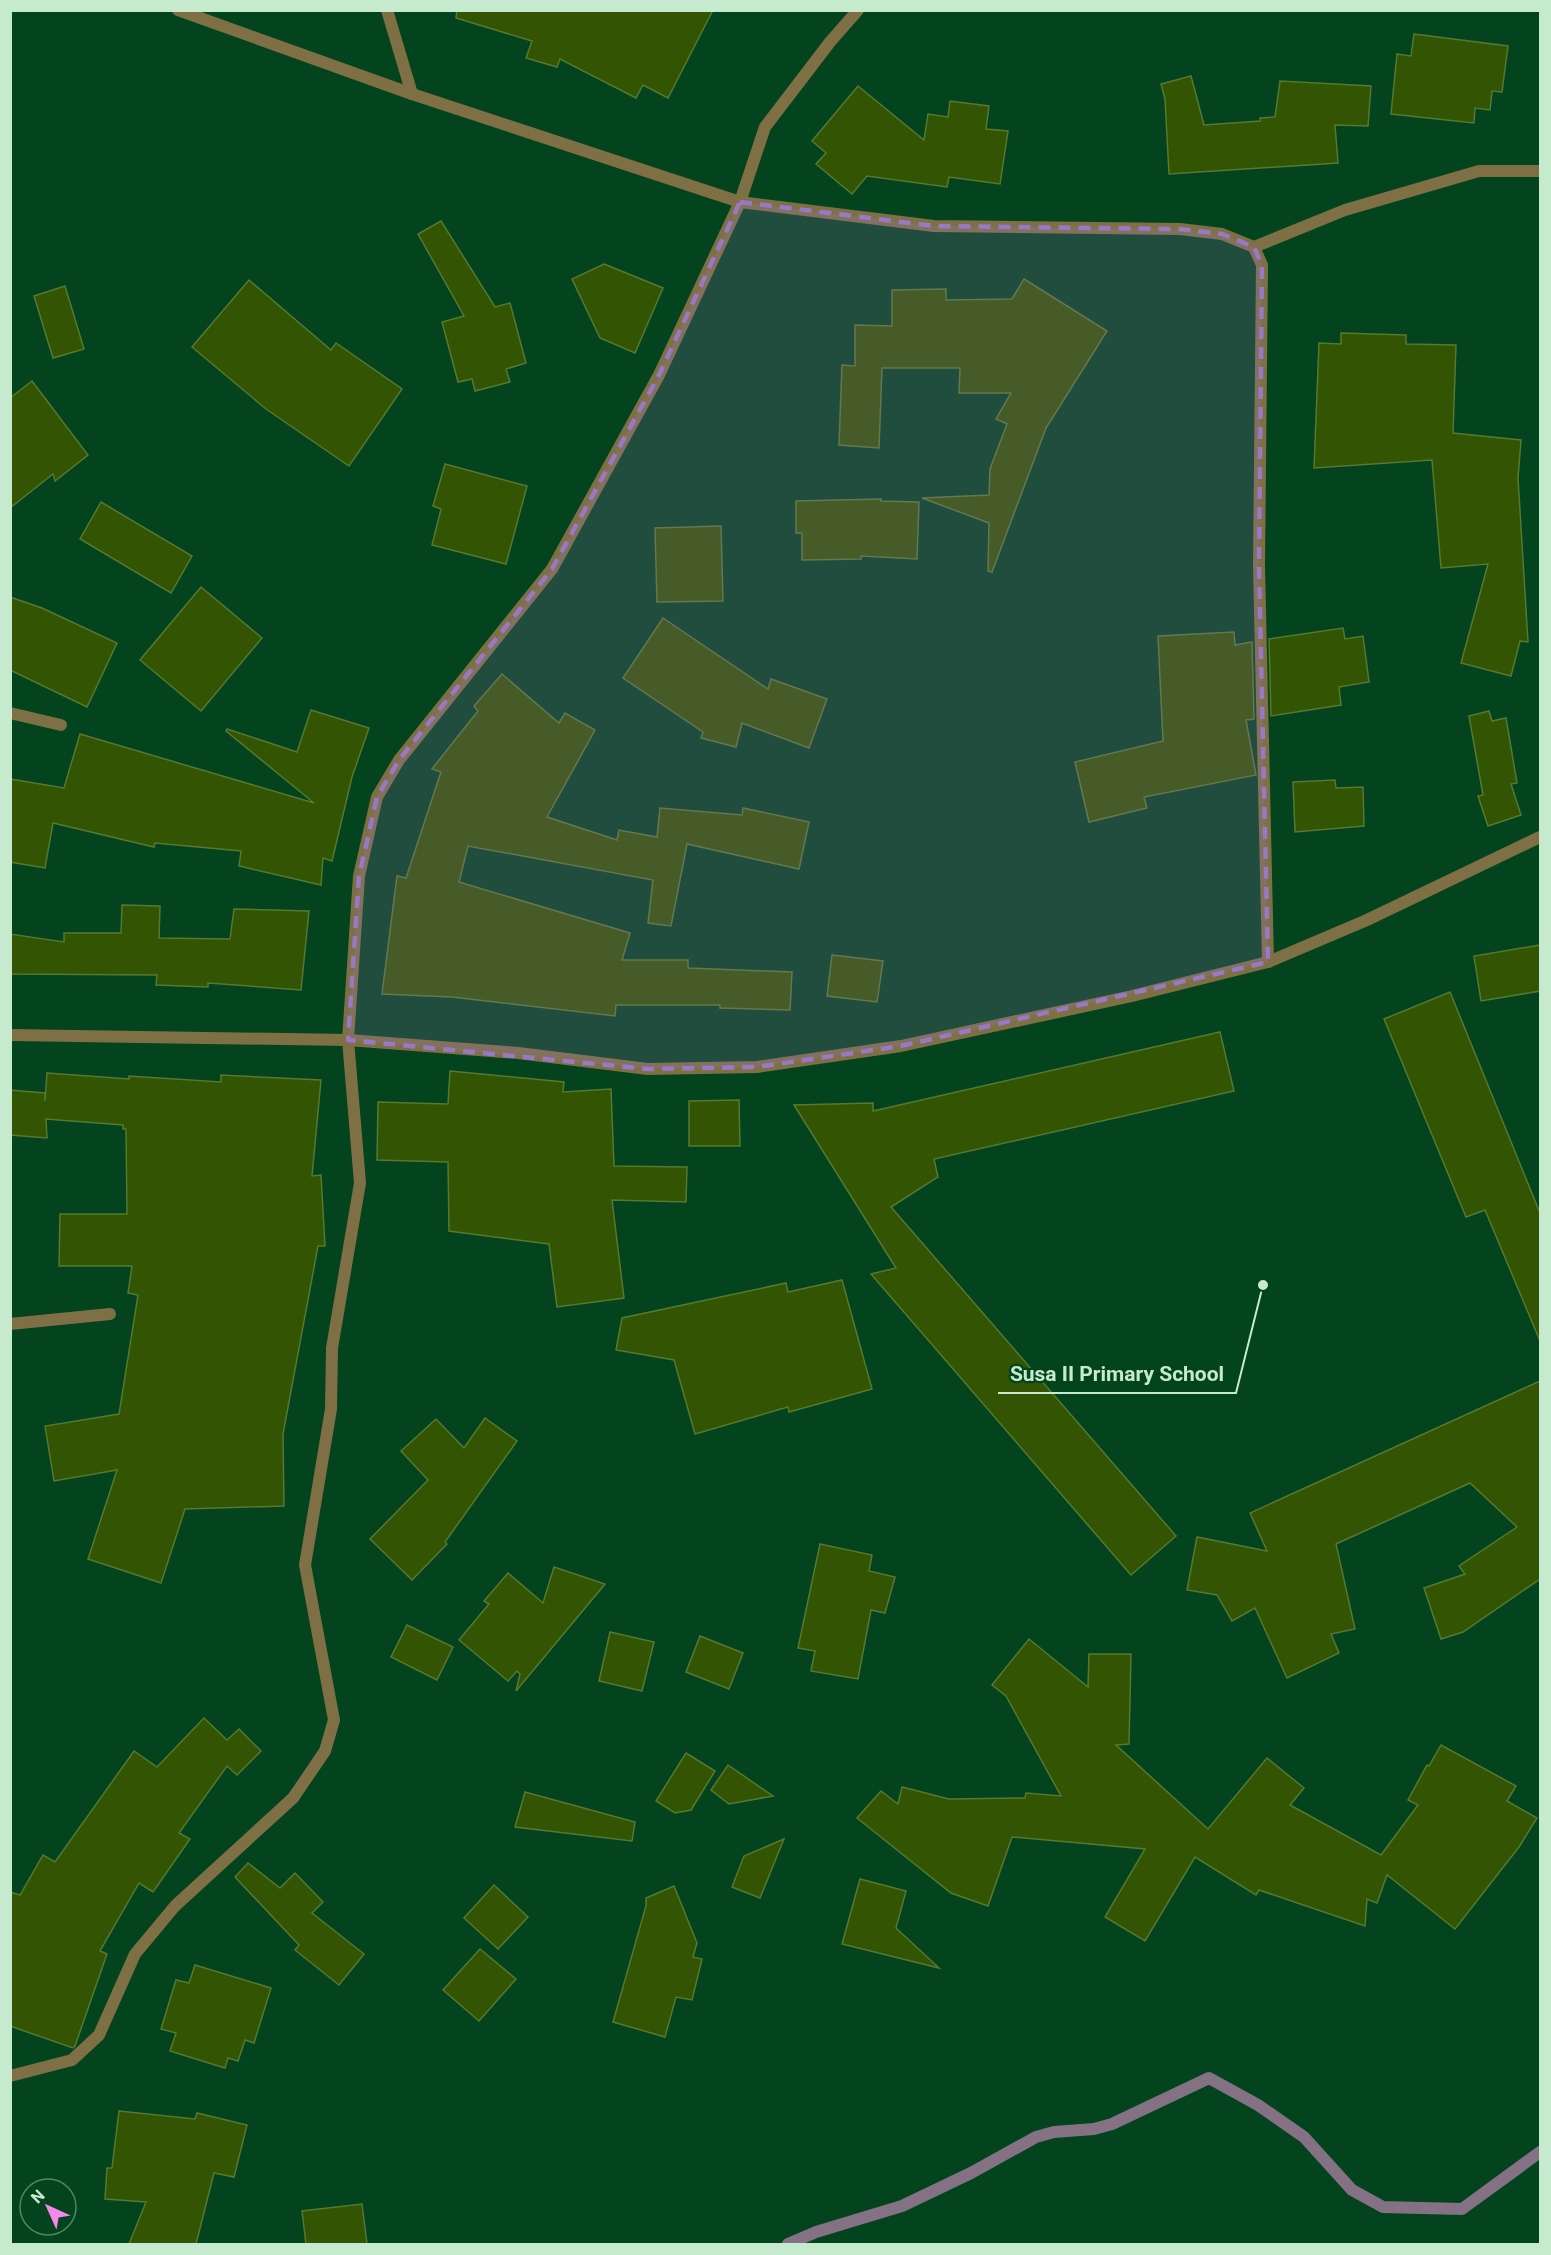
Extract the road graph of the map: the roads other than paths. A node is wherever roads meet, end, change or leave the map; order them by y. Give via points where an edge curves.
1 (178, 10) edge
2 (387, 10) edge
3 (858, 10) edge
4 (412, 94) junction
5 (1540, 171) edge
6 (740, 201) junction
7 (1254, 247) junction
8 (10, 714) edge
9 (61, 725) dead end
10 (1540, 837) edge
11 (1268, 962) junction
12 (10, 1035) edge
13 (348, 1040) junction
14 (110, 1314) dead end
15 (10, 1324) edge
16 (10, 2076) edge

1 - 4 street
2 - 4 street
3 - 6 street via 765,127
4 - 6 street
5 - 7 street via 1479,171 1345,210
6 - 7 street via 934,226 1180,229 1221,234
6 - 13 street via 659,375 552,569 399,760 377,797 359,876
7 - 11 street via 1262,266 1259,566
8 - 9 street
10 - 11 street via 1367,920
11 - 13 street via 901,1046 757,1067 648,1069 518,1053
12 - 13 street
13 - 16 street via 360,1182 334,1336 331,1408 305,1565 334,1720 325,1751 292,1798 175,1906 135,1954 99,2035 72,2060
14 - 15 street

